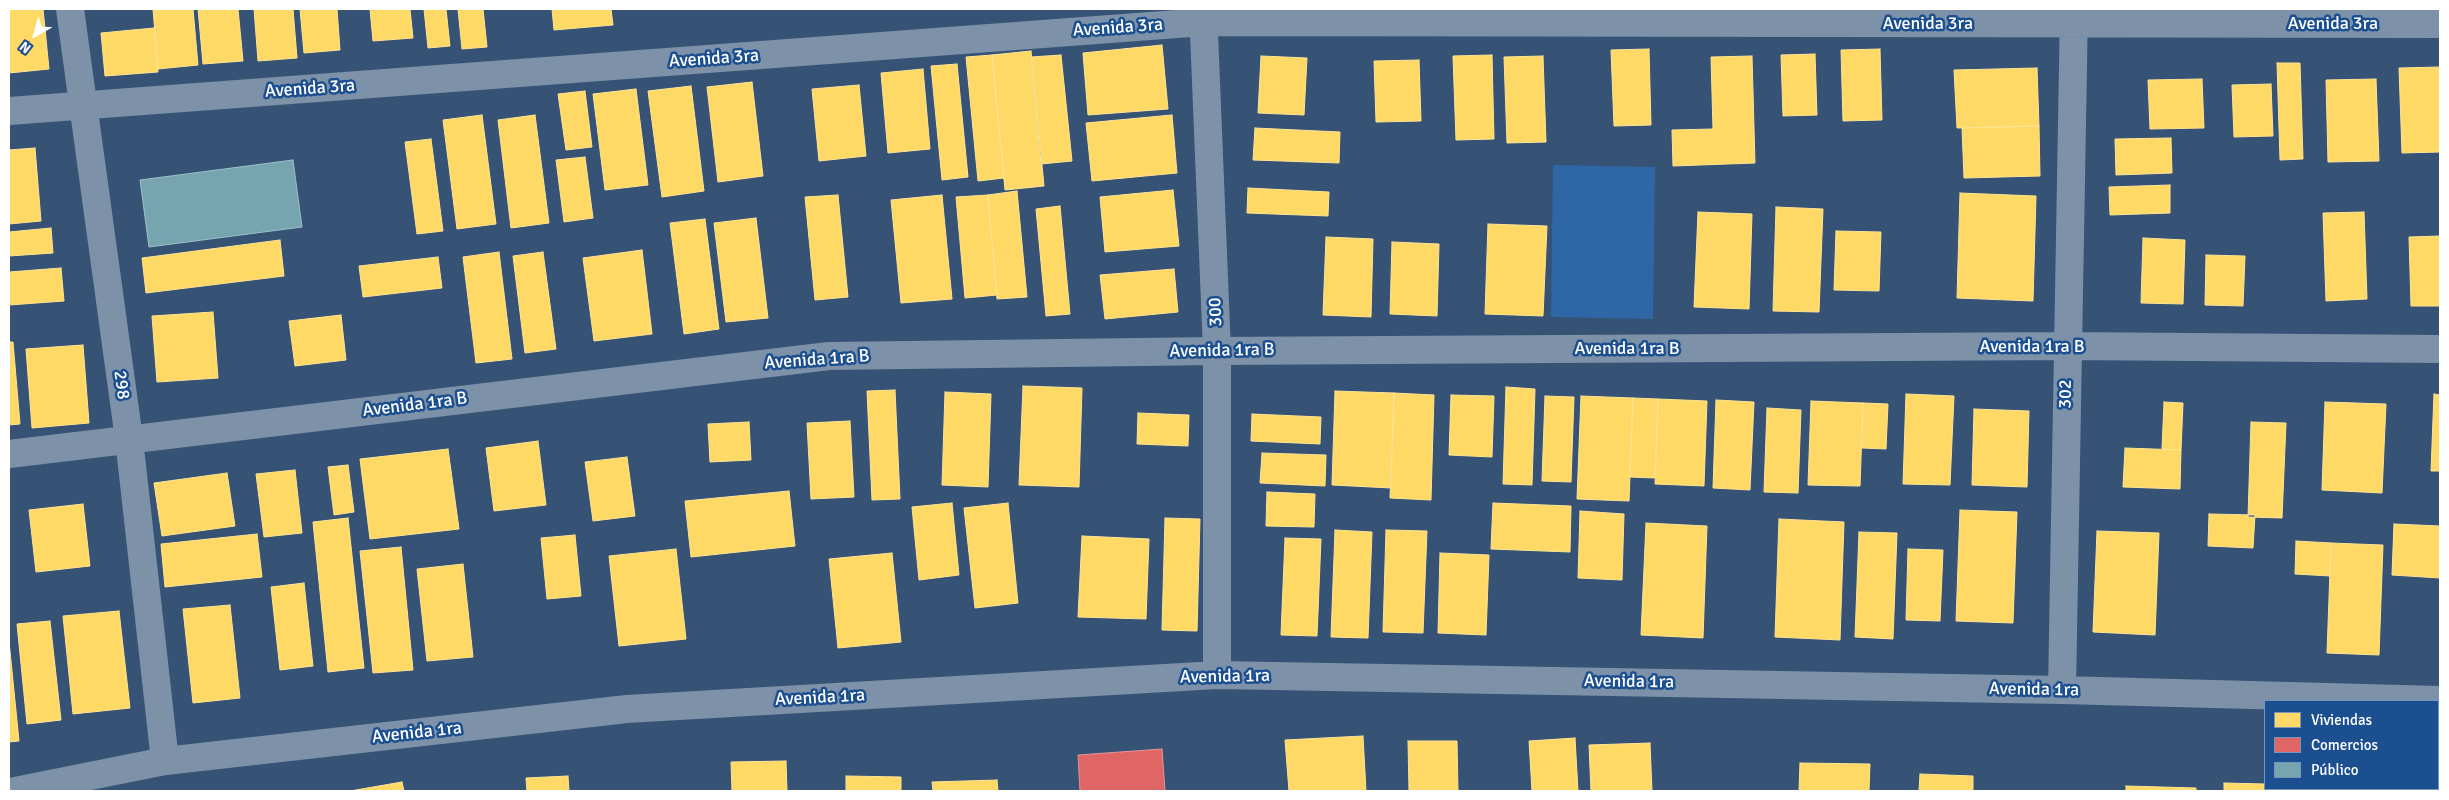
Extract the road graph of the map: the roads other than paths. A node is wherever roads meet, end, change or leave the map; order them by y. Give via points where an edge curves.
1 (70, 9) edge
2 (1204, 15) edge
3 (2074, 16) edge
4 (2440, 24) edge
5 (84, 107) junction
6 (9, 111) edge
7 (2067, 346) junction
8 (2440, 349) edge
9 (1217, 351) junction
10 (129, 439) junction
11 (9, 454) edge
12 (1216, 675) junction
13 (2062, 690) junction
14 (2440, 700) edge
15 (165, 761) junction
16 (15, 791) edge

1 - 5 street, 298
2 - 3 street, Avenida 3ra
2 - 5 street, Avenida 3ra
2 - 9 street, 300
3 - 4 street, Avenida 3ra
3 - 7 street, 302
5 - 6 street, Avenida 3ra
5 - 10 street, 298
7 - 8 street, Avenida 1ra B
7 - 9 street, Avenida 1ra B
7 - 13 street, 302
9 - 10 street, Avenida 1ra B via 829,356
9 - 12 street, 300
10 - 11 street, Avenida 1ra B
10 - 15 street, 298
12 - 13 street, Avenida 1ra
12 - 15 street, Avenida 1ra via 626,709
13 - 14 street, Avenida 1ra
15 - 16 street, Avenida 1ra

